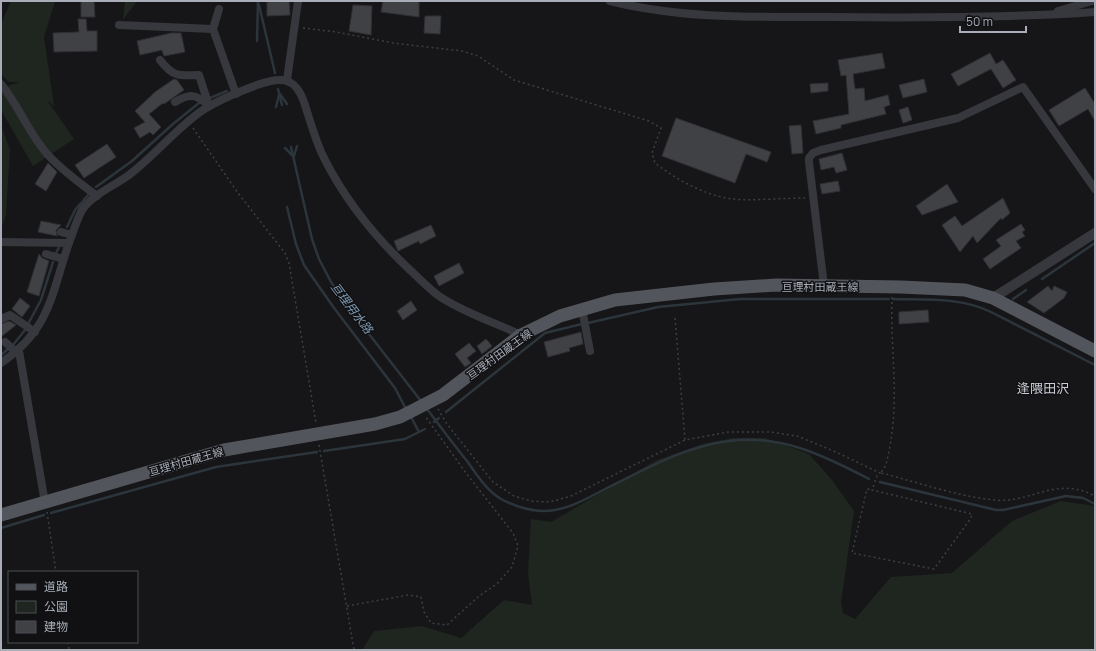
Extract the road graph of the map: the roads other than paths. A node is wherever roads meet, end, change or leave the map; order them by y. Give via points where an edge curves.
1 (298, 1) edge
2 (610, 1) edge
3 (1092, 1) edge
4 (219, 9) dead end
5 (1095, 12) edge
6 (1043, 16) junction
7 (119, 25) dead end
8 (213, 29) junction
9 (160, 60) dead end
10 (287, 80) junction
11 (1, 84) edge
12 (236, 94) junction
13 (175, 102) dead end
14 (209, 106) junction
15 (1095, 189) edge
16 (97, 196) junction
17 (61, 232) dead end
18 (1095, 233) edge
19 (72, 235) junction
20 (1, 242) edge
21 (69, 243) junction
22 (46, 254) dead end
23 (63, 260) junction
24 (824, 286) junction
25 (993, 298) junction
26 (582, 308) junction
27 (1, 319) edge
28 (34, 332) junction
29 (521, 335) junction
30 (5, 342) dead end
31 (590, 351) dead end
32 (1095, 351) edge
33 (18, 352) junction
34 (1, 364) edge
35 (45, 503) junction
36 (1, 515) edge

1 - 10 street
2 - 6 street via 705,16
3 - 6 street
4 - 8 street
5 - 6 street
7 - 8 street
8 - 12 street
9 - 14 street via 168,70 178,76 199,75
10 - 12 street via 274,80
10 - 29 street via 301,95 323,156 335,178 351,203 385,245 439,296
11 - 16 street via 49,156
12 - 14 street
13 - 14 street via 191,95 199,97
14 - 16 street via 130,174
15 - 24 street via 1023,87 958,118 813,153 809,162
16 - 19 street via 83,209
17 - 19 street
18 - 25 street
19 - 21 street
20 - 21 street
21 - 23 street
22 - 23 street
23 - 28 street via 50,304
24 - 25 main road, 亘理村田蔵王線 via 965,290
24 - 26 main road, 亘理村田蔵王線 via 776,285 714,289 615,300
25 - 32 main road, 亘理村田蔵王線
26 - 29 main road, 亘理村田蔵王線
26 - 31 street
27 - 28 street via 10,315
28 - 33 street
29 - 35 main road, 亘理村田蔵王線 via 433,401 400,417 375,424 224,450
30 - 33 street
33 - 34 street
33 - 35 street
35 - 36 main road, 亘理村田蔵王線

